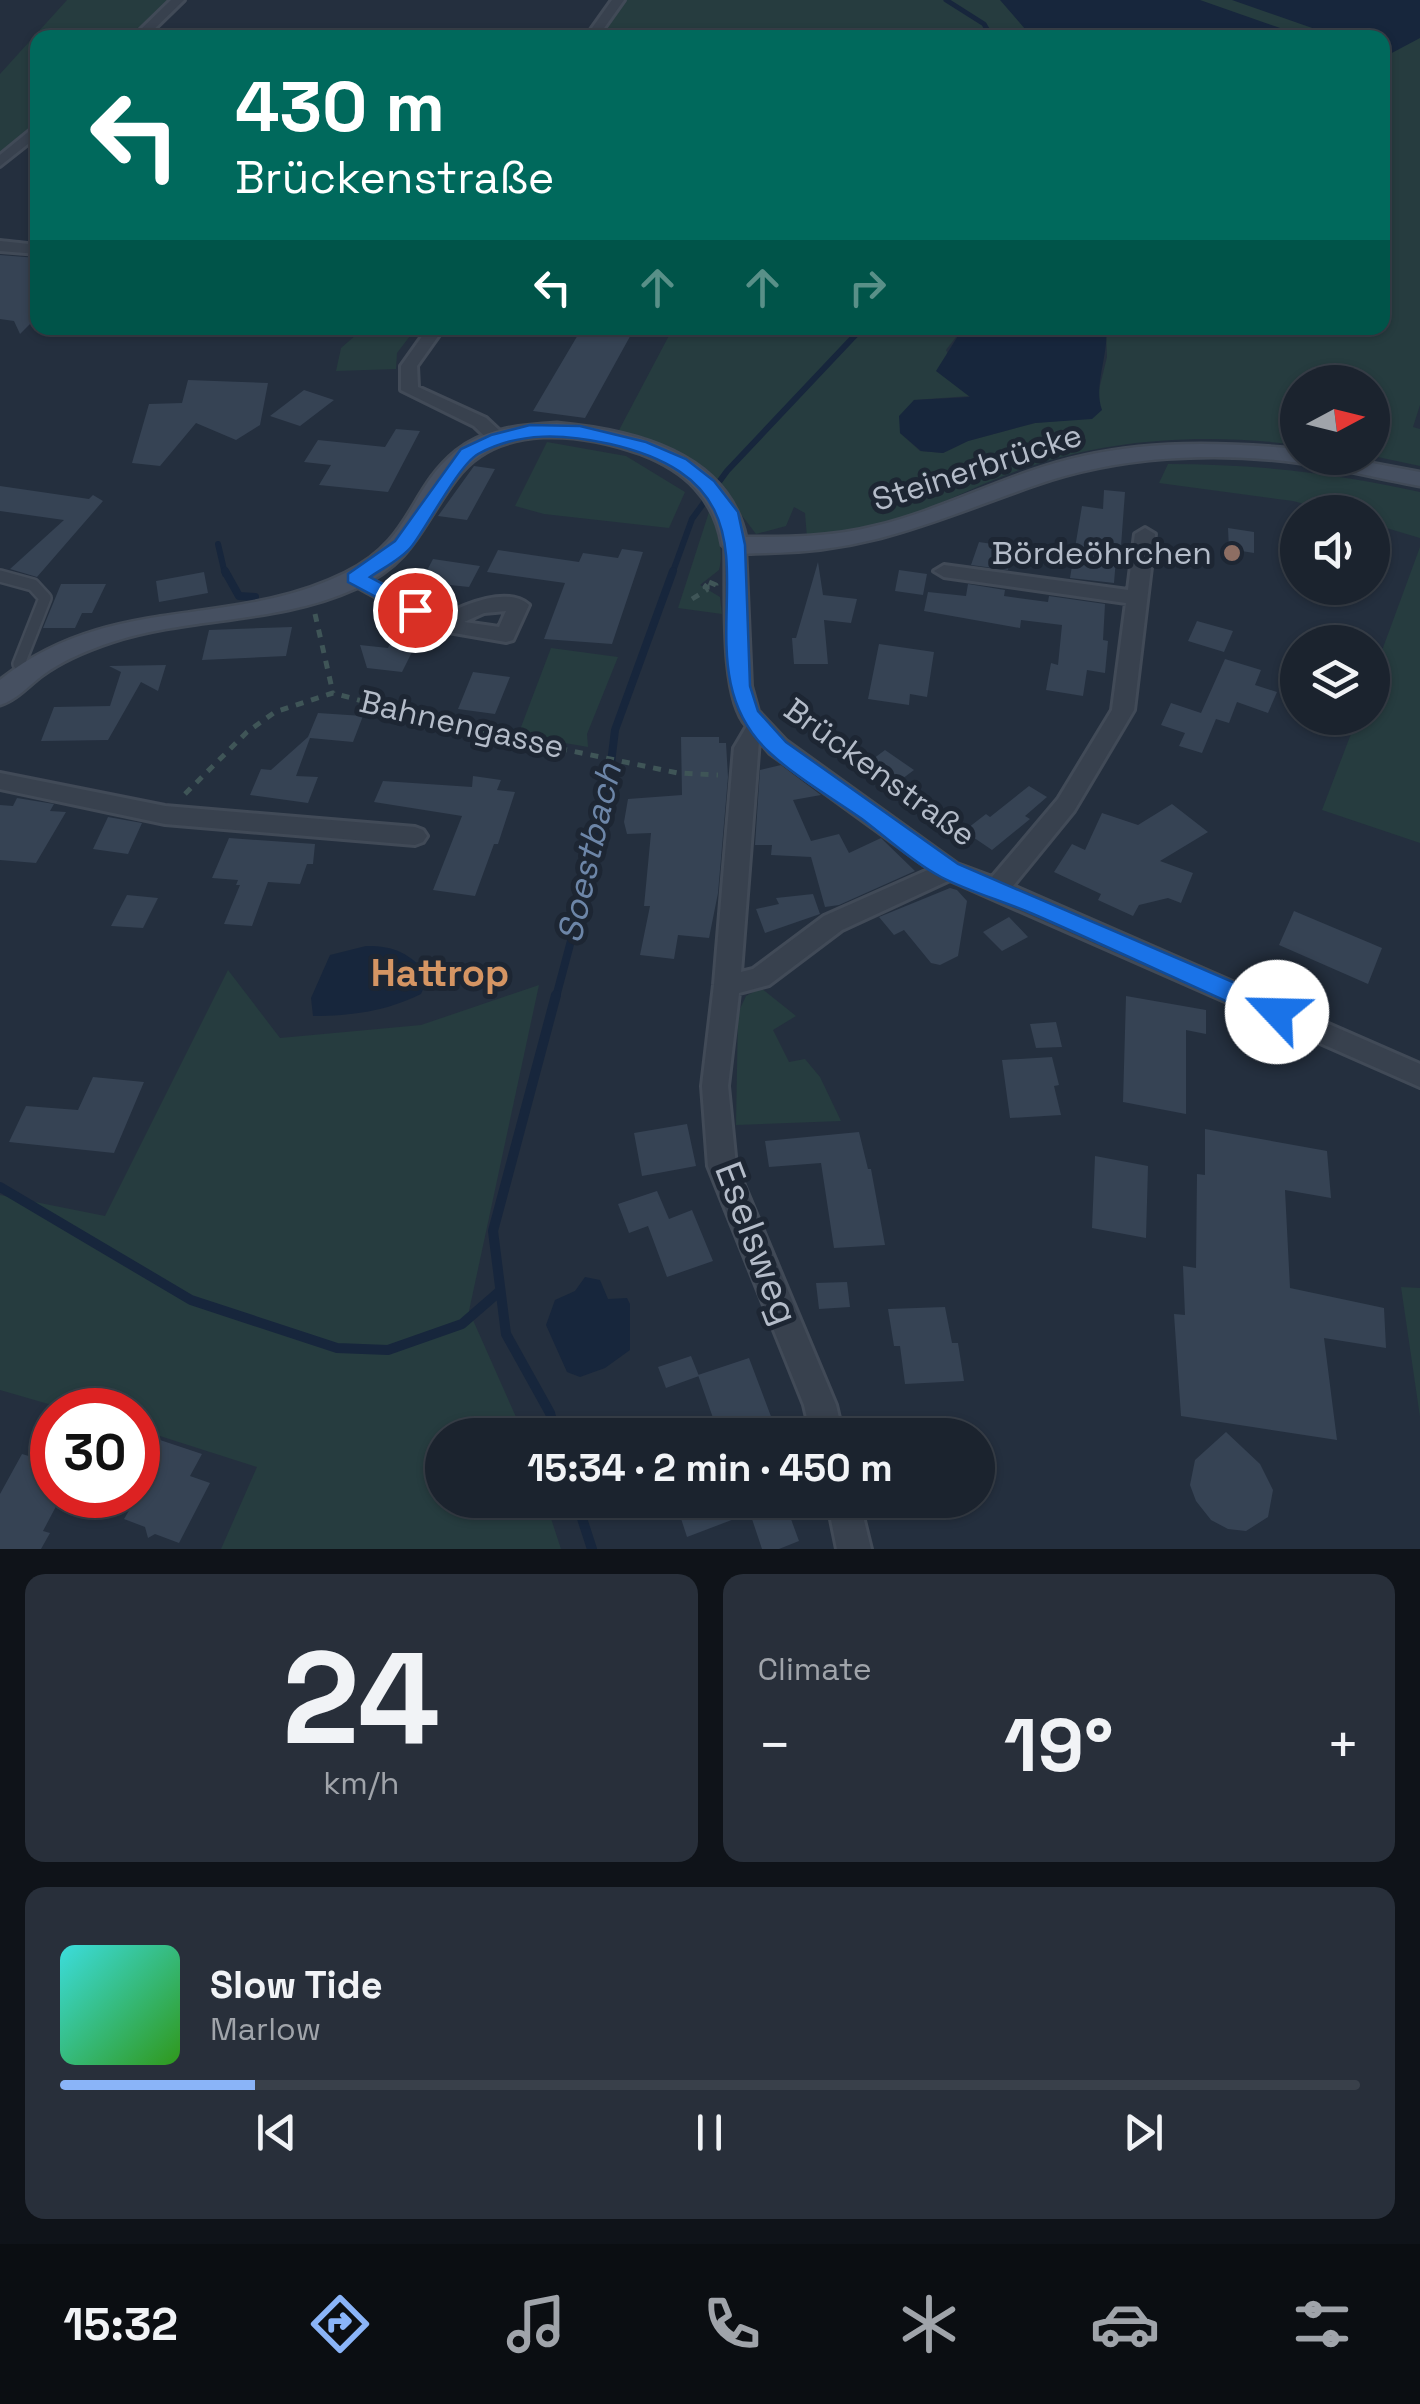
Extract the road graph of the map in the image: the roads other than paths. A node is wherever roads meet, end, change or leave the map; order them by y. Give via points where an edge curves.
1 (178, 0) edge
2 (618, 0) edge
3 (146, 30) edge
4 (597, 30) edge
5 (30, 135) edge
6 (0, 162) edge
7 (0, 246) edge
8 (30, 249) edge
9 (431, 335) edge
10 (497, 438) junction
11 (1280, 454) edge
12 (1390, 473) edge
13 (1420, 478) edge
14 (1145, 534) dead end
15 (736, 545) junction
16 (944, 571) dead end
17 (0, 576) edge
18 (356, 578) junction
19 (1137, 598) junction
20 (444, 625) dead end
21 (24, 674) junction
22 (0, 695) edge
23 (760, 729) junction
24 (0, 780) edge
25 (415, 836) dead end
26 (949, 870) junction
27 (996, 889) junction
28 (727, 985) junction
29 (1420, 1076) edge
30 (823, 1418) edge
31 (847, 1518) edge
32 (854, 1549) edge

1 - 3 street
2 - 4 street
5 - 6 street
7 - 8 street
9 - 10 street via 408,366 410,390 480,422
10 - 15 street, Brückenstraße via 580,432 679,463 708,484 728,512
10 - 18 street, Brückenstraße via 467,453 402,545
11 - 15 street, Steinerbrücke via 1178,452 1108,460 1036,476 866,536
12 - 13 street
14 - 19 street
15 - 23 street, Brückenstraße via 740,686
16 - 19 street
17 - 21 lane via 33,585 45,598 19,664
18 - 20 street
18 - 21 street, Brückenstraße via 311,596 124,628 76,642
19 - 27 street via 1123,710 1066,805
21 - 22 street, Brückenstraße
23 - 26 street, Brückenstraße
23 - 28 street, Eselsweg via 745,748
24 - 25 street via 165,815
26 - 27 street, Brückenstraße
26 - 28 street via 834,923 760,978
27 - 29 street, Brückenstraße
28 - 30 street, Eselsweg via 715,1086 722,1166
31 - 32 street

